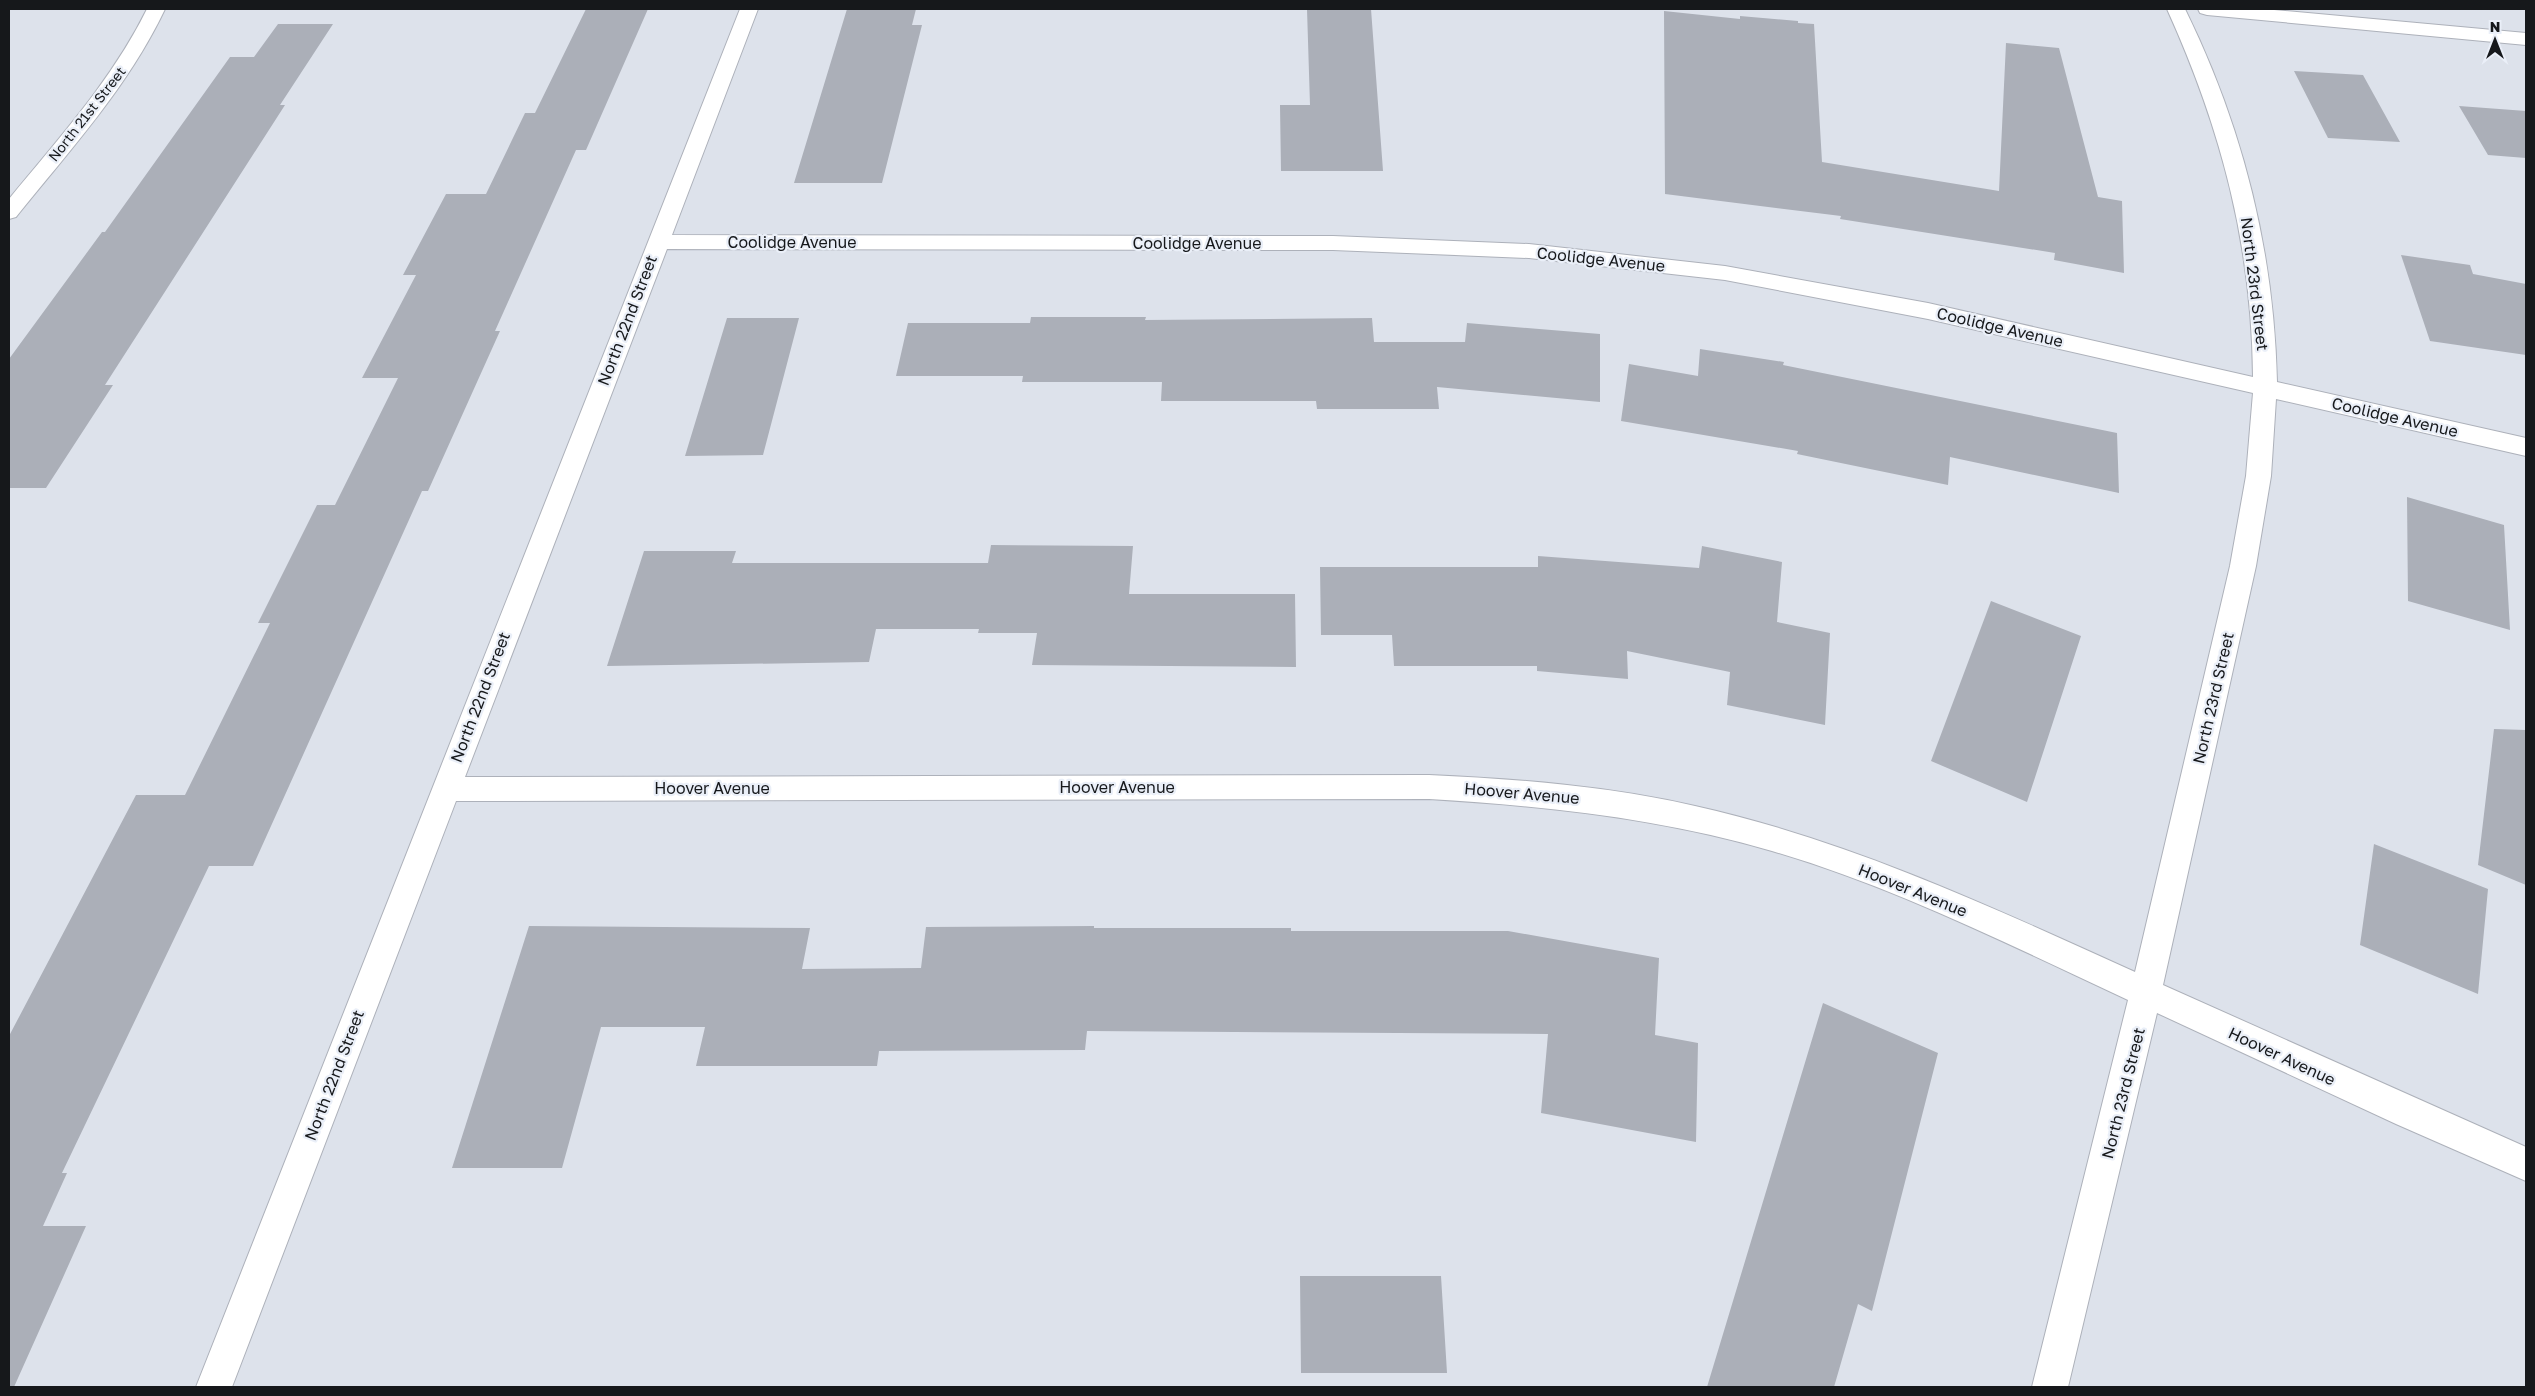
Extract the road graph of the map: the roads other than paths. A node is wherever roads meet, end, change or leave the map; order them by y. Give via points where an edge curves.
1 (156, 9) edge
2 (749, 9) edge
3 (2176, 9) edge
4 (2207, 9) edge
5 (2526, 39) edge
6 (9, 212) edge
7 (657, 242) junction
8 (2265, 388) junction
9 (2526, 447) edge
10 (445, 788) junction
11 (2148, 992) junction
12 (2526, 1164) edge
13 (214, 1387) edge
14 (2050, 1387) edge

1 - 6 street, North 21st Street via 146,33 122,69
2 - 7 street, North 22nd Street
3 - 8 street, North 23rd Street via 2216,102 2236,170 2263,324
4 - 5 street
7 - 8 street, Coolidge Avenue via 1323,243 1538,252 1726,273 1829,291 1928,310
7 - 10 street, North 22nd Street
8 - 9 street, Coolidge Avenue
8 - 11 street, North 23rd Street via 2257,500
10 - 11 street, Hoover Avenue via 1429,787 1575,797 1732,827 1815,852 1912,887
10 - 13 street, North 22nd Street
11 - 12 street, Hoover Avenue via 2284,1058
11 - 14 street, North 23rd Street

